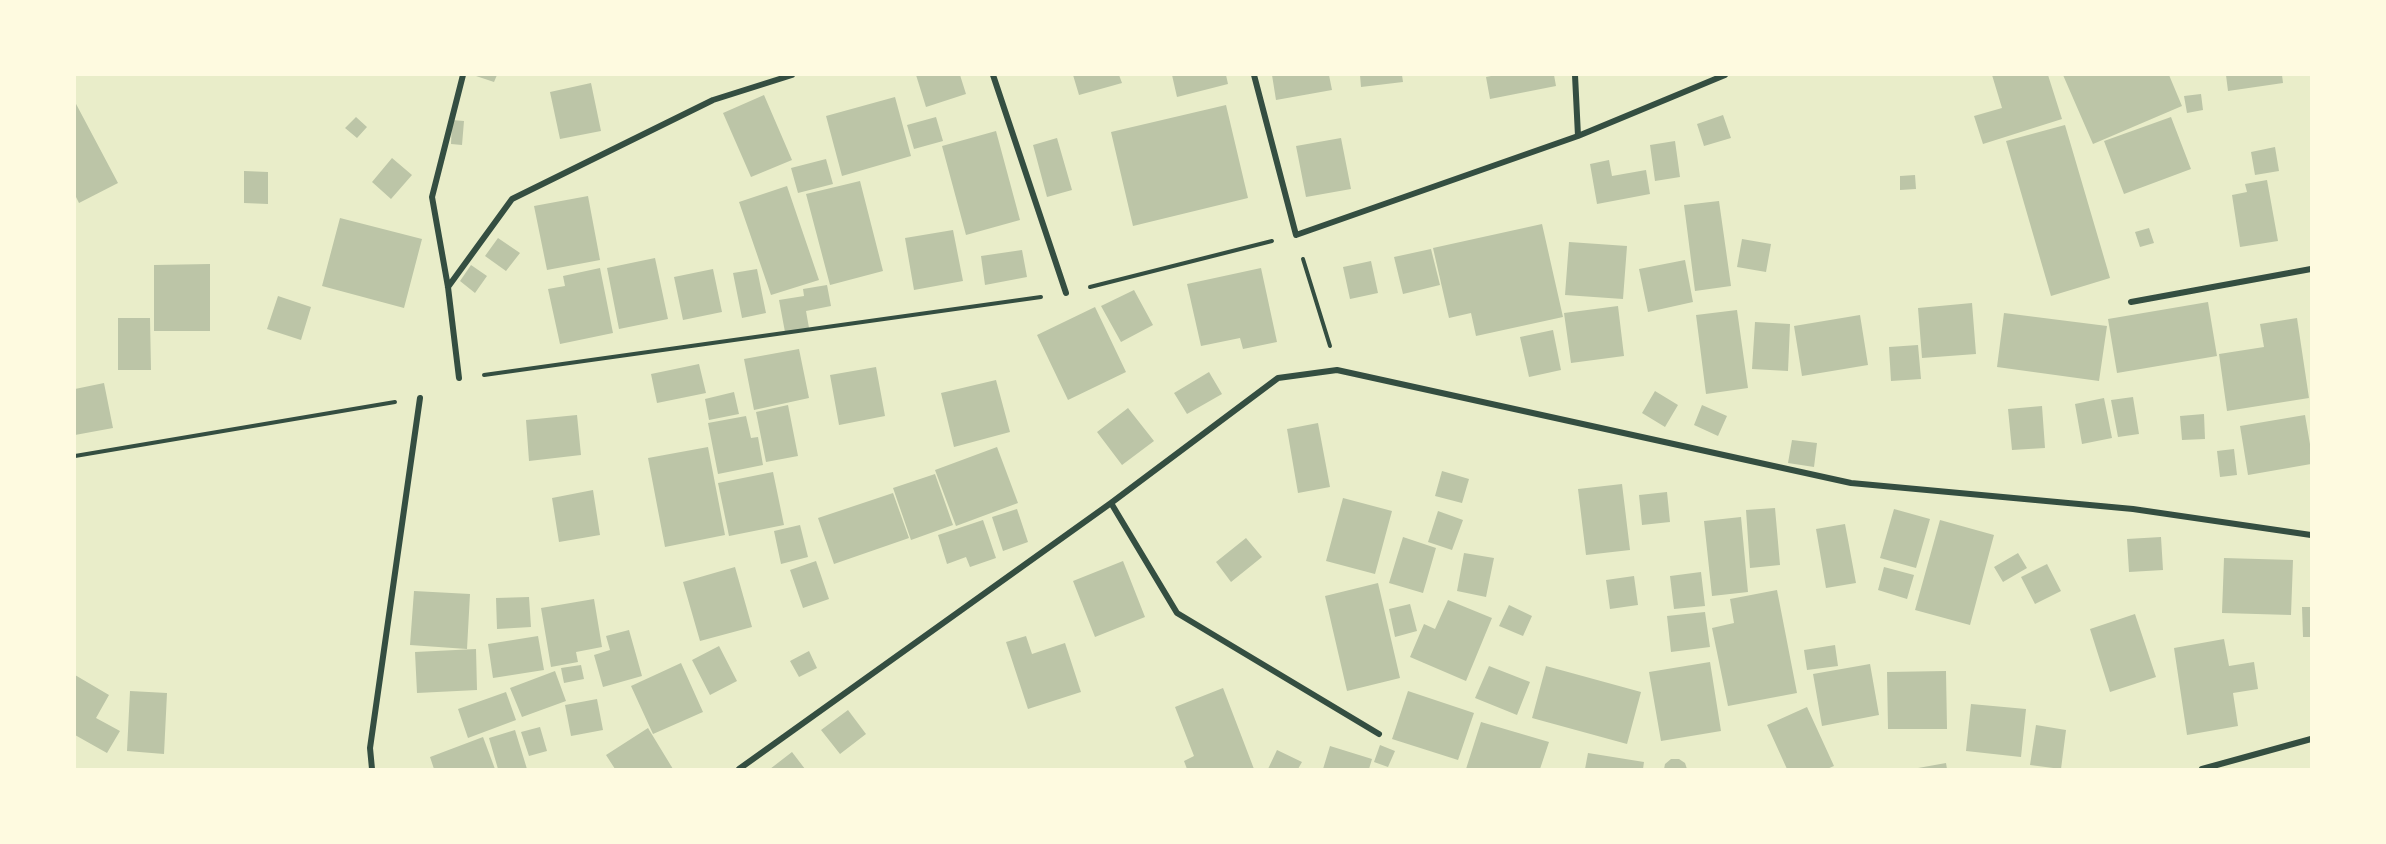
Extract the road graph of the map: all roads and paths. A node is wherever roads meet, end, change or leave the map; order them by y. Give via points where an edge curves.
1 (463, 75) edge
2 (792, 75) edge
3 (993, 75) edge
4 (1254, 75) edge
5 (1575, 75) edge
6 (1725, 75) edge
7 (1578, 136) junction
8 (1296, 235) junction
9 (2311, 269) edge
10 (447, 287) junction
11 (1066, 293) junction
12 (2131, 302) dead end
13 (1337, 370) junction
14 (459, 378) joint
15 (420, 398) joint
16 (75, 456) edge
17 (1111, 503) junction
18 (2311, 535) edge
19 (1379, 734) dead end
20 (2311, 739) edge
21 (372, 769) edge
22 (739, 769) edge
23 (2202, 769) edge

1 - 10 street via 432,197
2 - 10 street via 713,100 512,199
3 - 11 street
4 - 8 street
5 - 7 street
6 - 7 street
7 - 8 street
8 - 11 path
8 - 13 path
9 - 12 street
10 - 14 street
11 - 14 path
13 - 17 street via 1278,378
13 - 18 street via 1851,483 2133,509
15 - 16 path
15 - 21 street via 370,748
17 - 19 street via 1177,614
17 - 22 street
20 - 23 street

